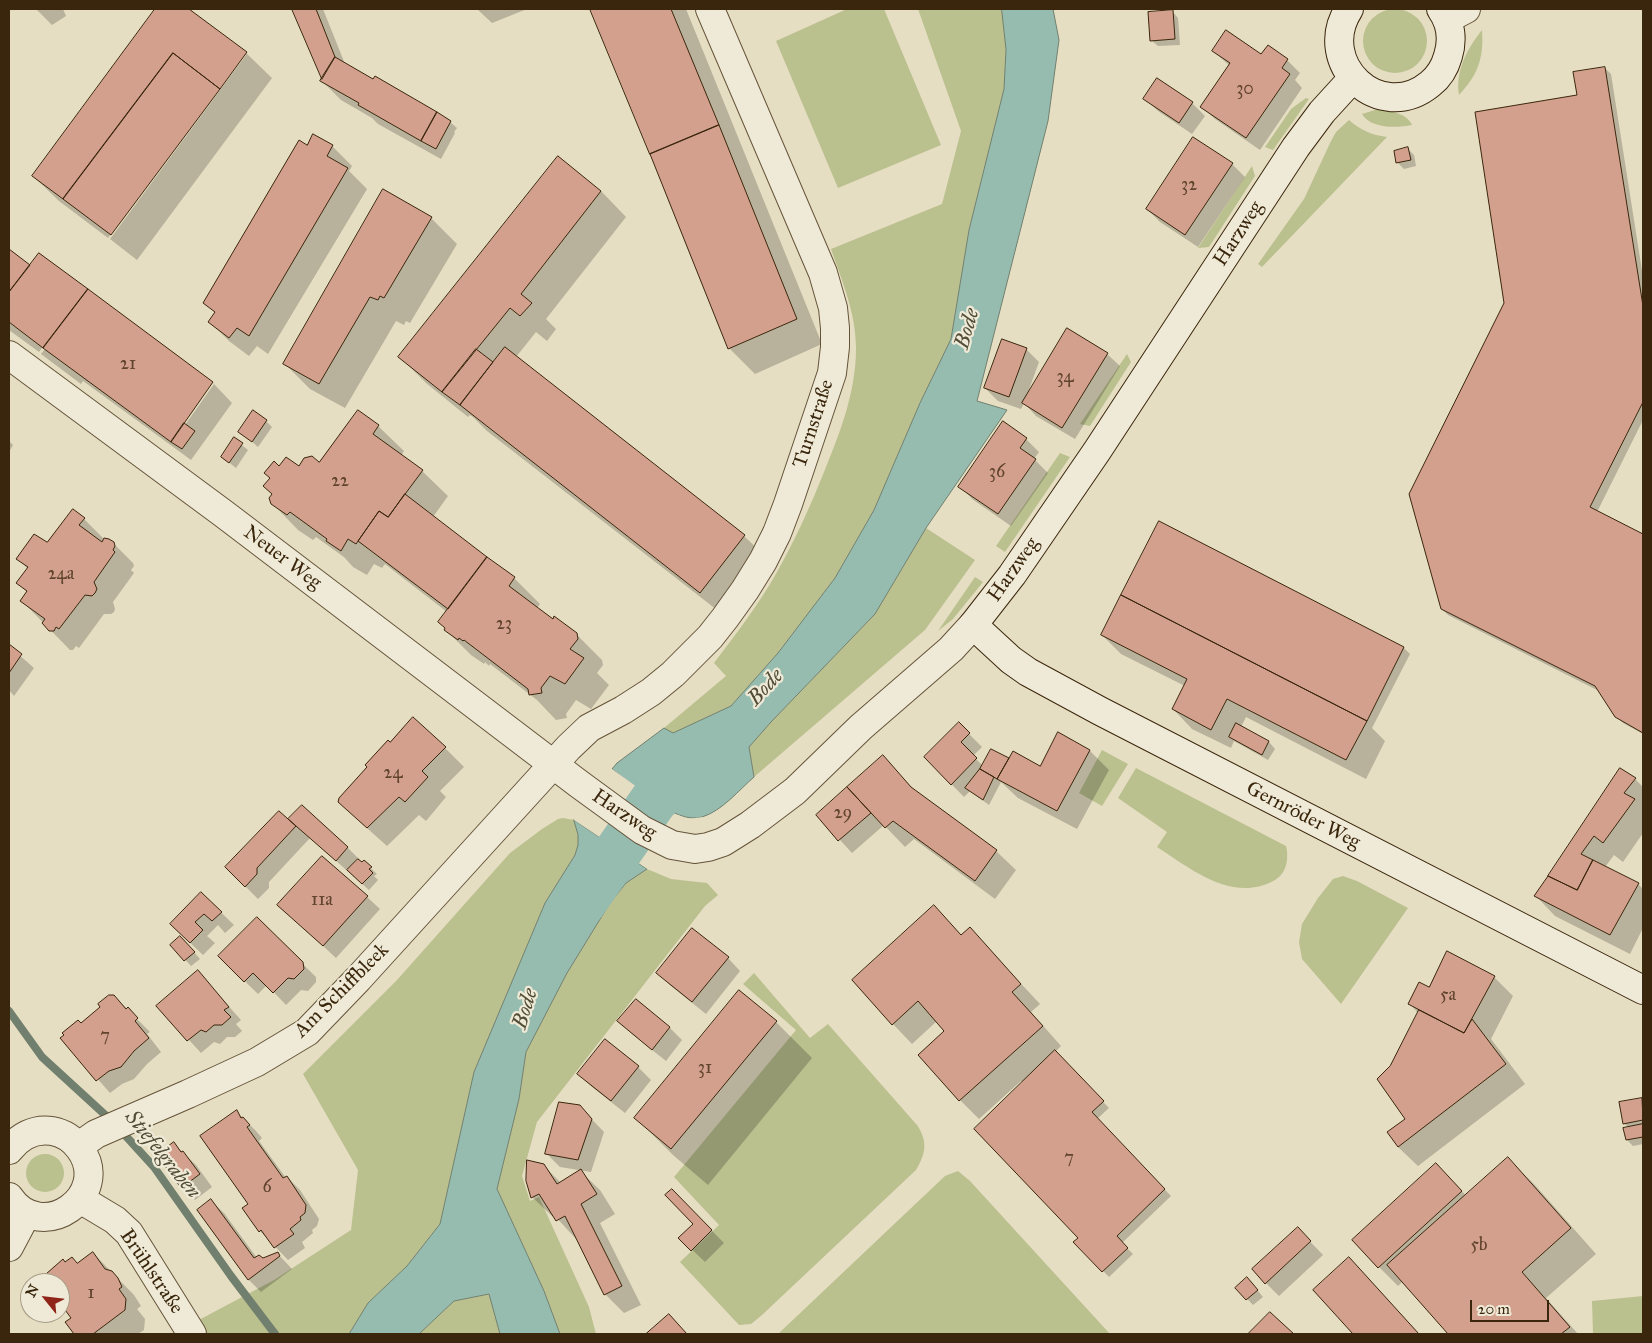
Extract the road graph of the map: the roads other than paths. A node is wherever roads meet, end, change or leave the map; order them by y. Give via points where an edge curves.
1 (710, 9) edge
2 (1348, 9) edge
3 (1451, 12) edge
4 (1352, 78) junction
5 (9, 354) edge
6 (973, 626) junction
7 (552, 764) junction
8 (1643, 990) edge
9 (87, 1140) junction
10 (9, 1150) edge
11 (80, 1199) junction
12 (18, 1205) edge
13 (9, 1247) edge
14 (192, 1334) edge

1 - 7 street, Turnstraße via 823,273 835,328 832,374 776,533 740,597 710,637 673,674 644,696 589,728
2 - 4 street via 1338,44 1341,59
3 - 4 street via 1447,60 1437,78 1427,87 1405,96 1389,97 1365,89
4 - 6 street, Harzweg via 1296,146 1096,451 1008,581
5 - 7 street, Neuer Weg
6 - 7 street, Harzweg via 795,791 750,825 714,846 683,848 656,838
6 - 8 street, Gernröder Weg via 1028,672
7 - 9 street, Am Schiffbleek via 358,980 307,1032 257,1062
9 - 10 street via 74,1141 61,1133 39,1131 26,1135
9 - 11 street via 88,1173
11 - 12 street via 67,1211 56,1215 38,1216
11 - 14 street, Brühlstraße via 115,1220 129,1233
12 - 13 street

